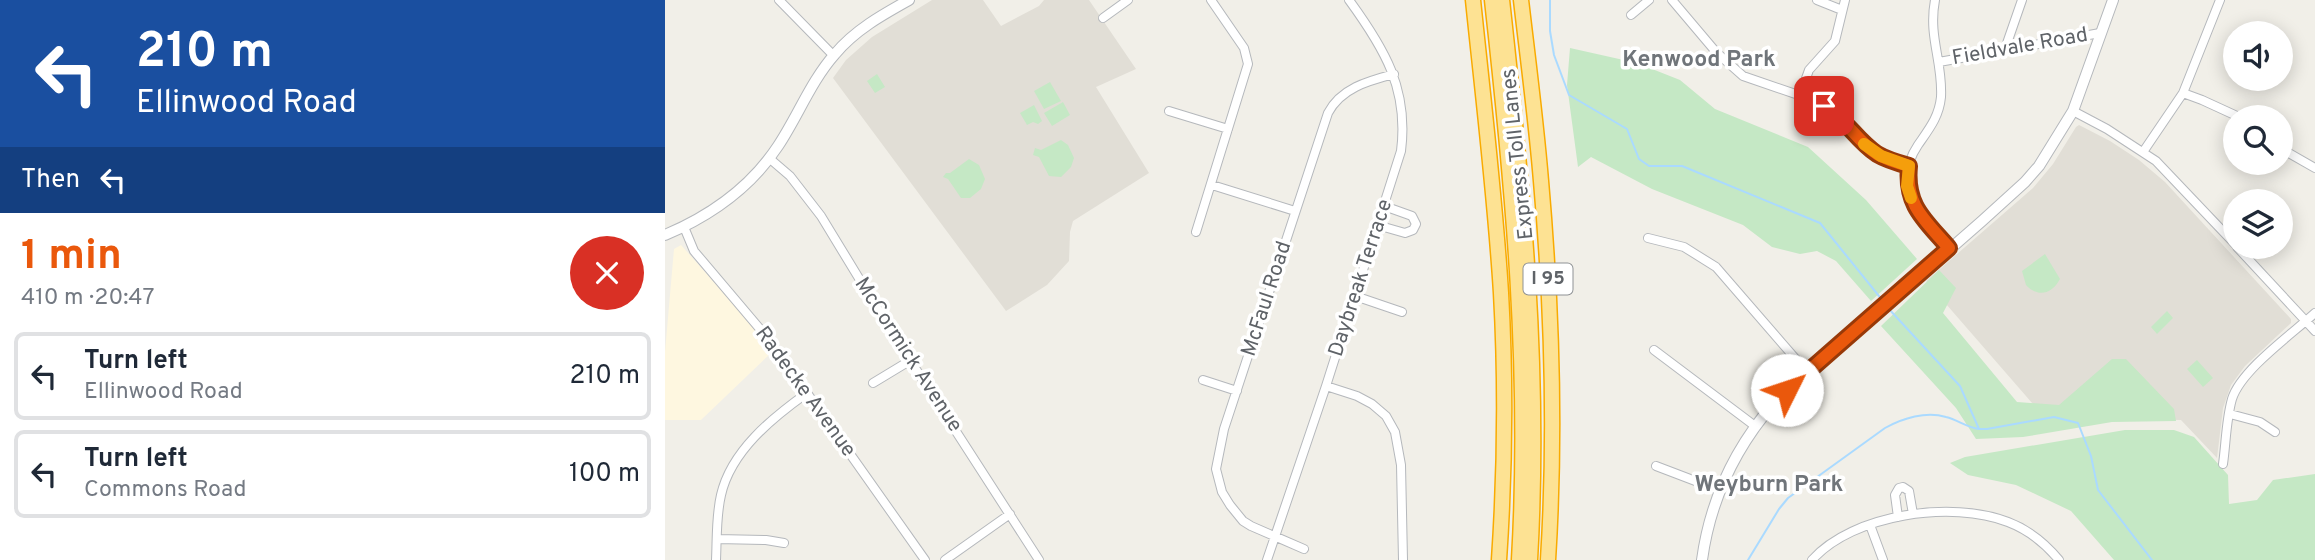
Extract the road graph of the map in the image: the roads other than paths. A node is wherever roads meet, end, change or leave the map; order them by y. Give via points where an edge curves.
1 (779, 0) edge
2 (909, 0) edge
3 (1128, 0) edge
4 (1211, 0) edge
5 (1349, 0) edge
6 (1473, 0) edge
7 (1492, 0) edge
8 (1502, 0) edge
9 (1521, 0) edge
10 (1649, 0) edge
11 (1672, 0) edge
12 (1817, 0) edge
13 (1845, 0) edge
14 (1935, 0) edge
15 (2022, 0) edge
16 (2113, 0) edge
17 (2220, 0) edge
18 (1842, 10) junction
19 (1631, 15) dead end
20 (1103, 18) dead end
21 (2100, 33) junction
22 (2005, 49) junction
23 (833, 55) junction
24 (1939, 62) junction
25 (1394, 74) junction
26 (2183, 93) junction
27 (1800, 95) junction
28 (2223, 109) edge
29 (1169, 111) dead end
30 (2073, 111) junction
31 (1228, 130) junction
32 (2143, 152) junction
33 (2293, 155) edge
34 (769, 158) junction
35 (1909, 166) junction
36 (2315, 168) edge
37 (1212, 185) junction
38 (1384, 206) junction
39 (1295, 211) junction
40 (1377, 225) junction
41 (684, 227) junction
42 (1196, 232) dead end
43 (2223, 232) edge
44 (665, 235) edge
45 (1648, 238) dead end
46 (1949, 248) junction
47 (2248, 259) edge
48 (1355, 296) junction
49 (1402, 312) dead end
50 (2315, 313) edge
51 (2306, 321) junction
52 (2315, 331) edge
53 (1654, 350) dead end
54 (911, 359) junction
55 (1807, 372) junction
56 (1203, 380) dead end
57 (873, 383) dead end
58 (1326, 386) junction
59 (1787, 390) junction
60 (1237, 391) junction
61 (807, 393) junction
62 (1806, 411) dead end
63 (2230, 414) junction
64 (1755, 426) junction
65 (2275, 432) dead end
66 (2223, 464) dead end
67 (1656, 466) dead end
68 (1719, 491) junction
69 (1010, 514) junction
70 (1913, 514) junction
71 (1898, 517) junction
72 (1870, 525) junction
73 (1276, 537) junction
74 (717, 539) junction
75 (784, 543) dead end
76 (1304, 549) dead end
77 (716, 560) edge
78 (925, 560) edge
79 (945, 560) edge
80 (1039, 560) edge
81 (1267, 560) edge
82 (1403, 560) edge
83 (1499, 560) edge
84 (1519, 560) edge
85 (1530, 560) edge
86 (1548, 560) edge
87 (1702, 560) edge
88 (1812, 560) edge
89 (1883, 560) edge
90 (2059, 560) edge

1 - 23 street
2 - 23 street via 869,24
3 - 20 street
4 - 31 street via 1247,56
5 - 25 street, Daybreak Terrace
6 - 83 highway, I 95 via 1501,294 1504,457
7 - 84 highway, Express Toll Lanes via 1521,312
8 - 85 highway, Express Toll Lanes via 1532,313
9 - 86 highway, I 95 via 1550,301
10 - 19 street
11 - 27 street via 1737,72
12 - 18 street
13 - 18 street
14 - 24 street via 1932,32
15 - 22 street
16 - 21 street
17 - 26 street
18 - 27 street via 1835,41 1809,71
21 - 22 street, Fieldvale Road
21 - 30 street
22 - 24 street, Fieldvale Road
23 - 34 street
24 - 35 street via 1941,95 1936,118
25 - 38 street, Daybreak Terrace via 1402,141
25 - 39 street, McFaul Road via 1354,88 1332,105
26 - 28 street
26 - 32 street
27 - 35 street via 1836,113 1875,153
29 - 31 street
30 - 32 street
30 - 46 street via 2025,182
31 - 37 street
32 - 43 street via 2165,169
33 - 36 street
34 - 41 street via 732,196
34 - 54 street, McCormick Avenue via 809,199
35 - 46 street via 1907,186 1913,202
37 - 39 street
37 - 42 street
38 - 40 street, Daybreak Terrace
38 - 40 street via 1412,216 1416,224 1405,233
39 - 60 street, McFaul Road
40 - 48 street, Daybreak Terrace
41 - 44 street
41 - 61 street, Radecke Avenue via 694,251 752,318
45 - 55 street via 1684,247 1716,267
46 - 55 street
47 - 51 street
48 - 49 street
48 - 58 street, Daybreak Terrace
50 - 51 street
51 - 52 street
51 - 63 street via 2247,375 2235,392
53 - 64 street
54 - 57 street
54 - 69 street, McCormick Avenue
55 - 59 street
56 - 60 street
58 - 73 street, Daybreak Terrace
58 - 82 street via 1372,404 1395,432 1401,465
59 - 62 street
59 - 64 street
60 - 73 street, McFaul Road via 1216,459 1218,480 1243,520
61 - 74 street via 768,424 731,468 721,493
61 - 78 street, Radecke Avenue
63 - 65 street via 2260,422
63 - 66 street
64 - 68 street
67 - 68 street
68 - 87 street
69 - 79 street
69 - 80 street, McCormick Avenue
70 - 71 street
70 - 71 street via 1909,491 1903,487 1895,495
70 - 90 street via 1950,512 2001,519 2035,536
71 - 72 street
72 - 88 street via 1830,544
72 - 89 street
73 - 76 street, McFaul Road
73 - 81 street, Daybreak Terrace
74 - 75 street
74 - 77 street

